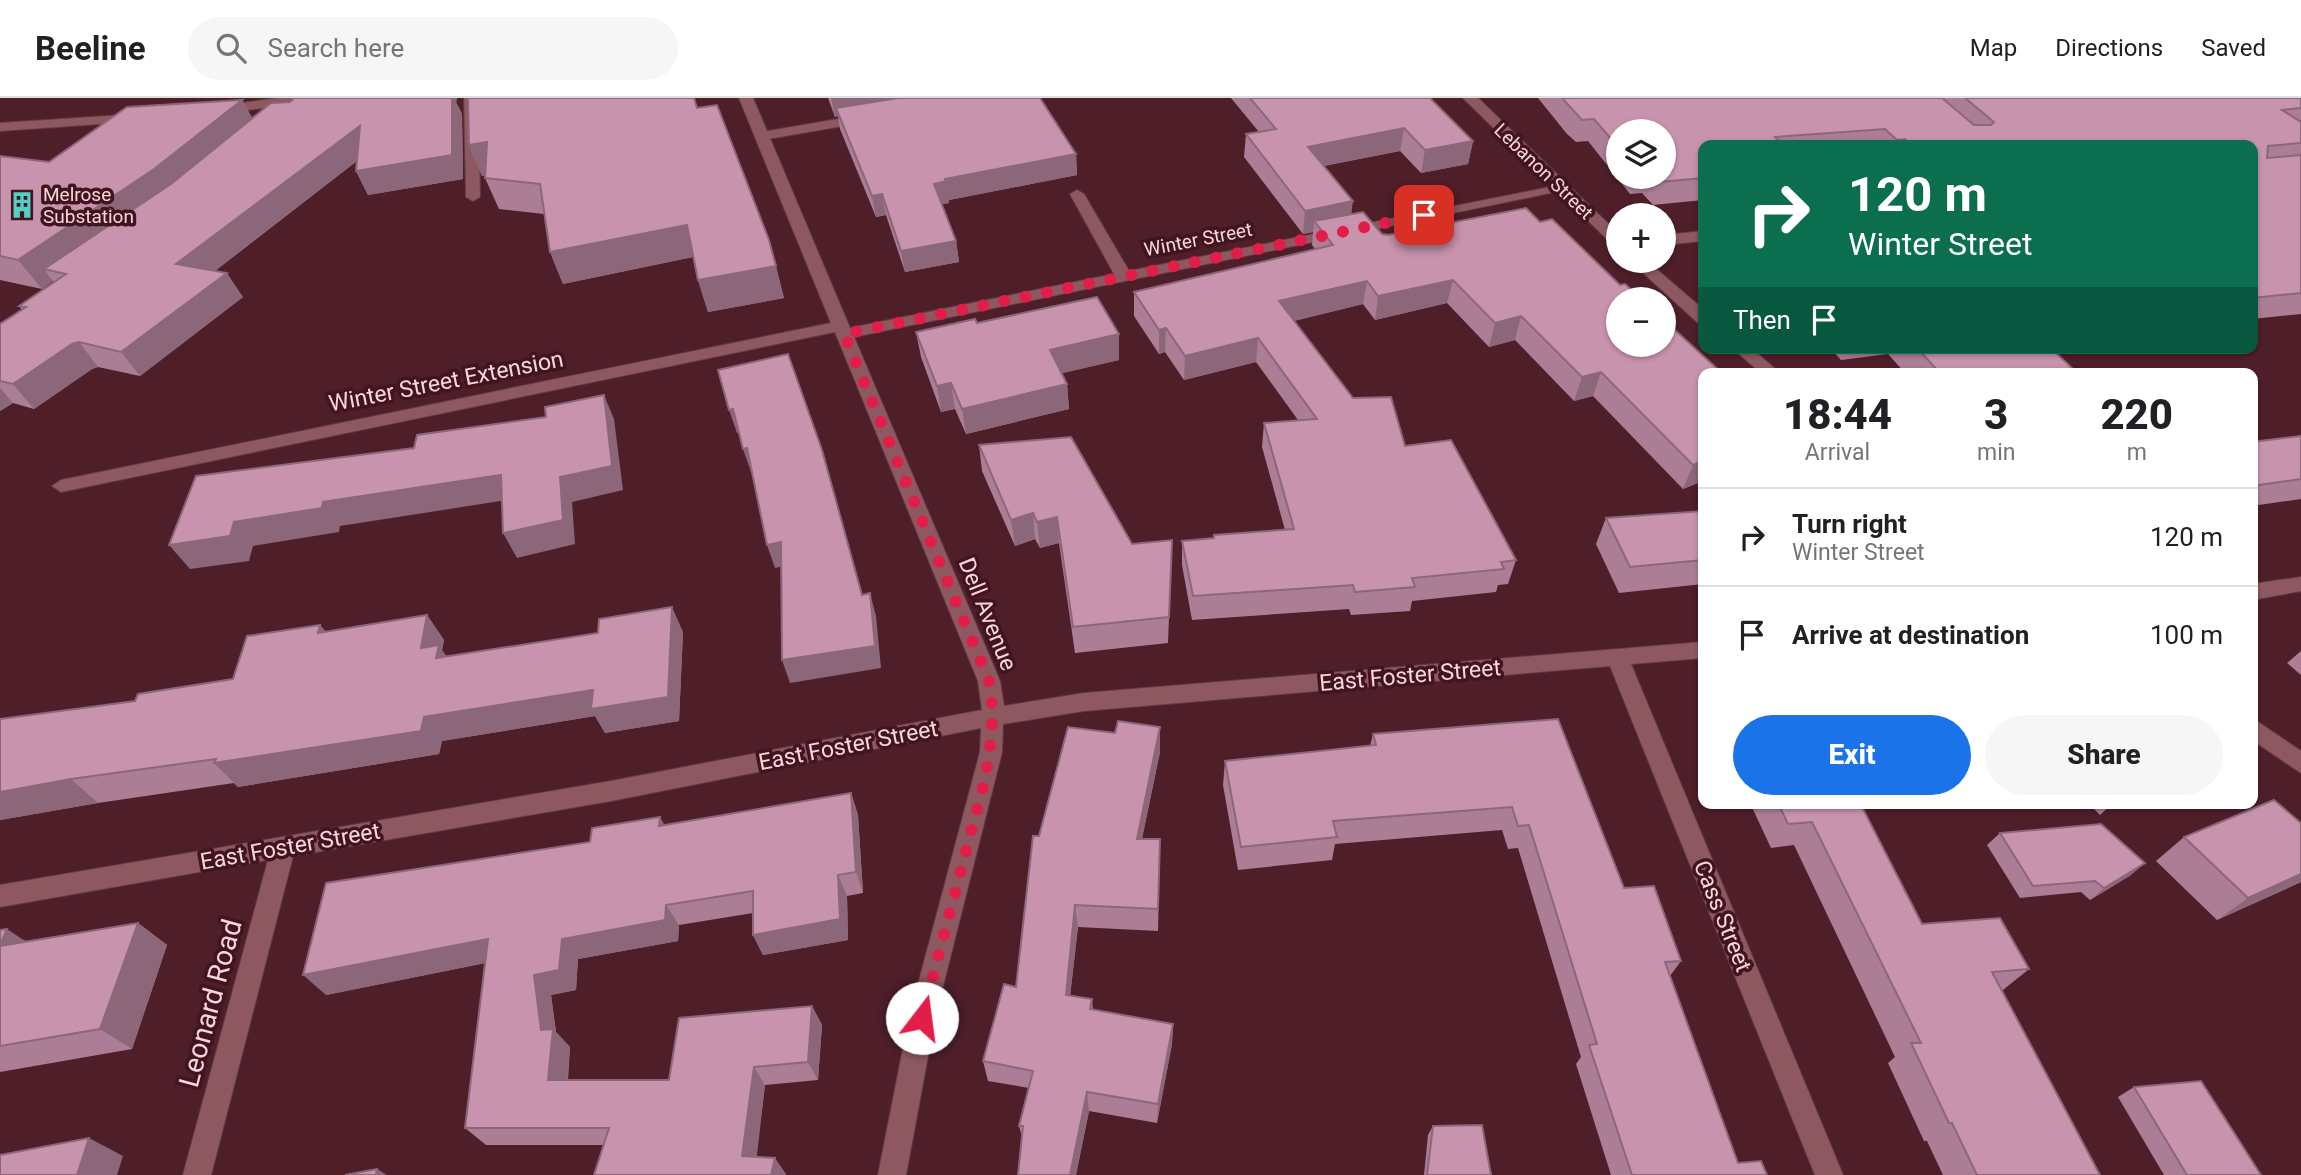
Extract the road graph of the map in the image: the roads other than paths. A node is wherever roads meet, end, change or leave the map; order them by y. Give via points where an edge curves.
1 (307, 98) edge
2 (471, 98) edge
3 (746, 98) edge
4 (1470, 98) edge
5 (208, 111) edge
6 (0, 112) edge
7 (286, 115) edge
8 (883, 115) edge
9 (155, 116) edge
10 (133, 118) junction
11 (0, 127) edge
12 (762, 136) junction
13 (1560, 187) junction
14 (1077, 194) dead end
15 (473, 197) dead end
16 (1606, 231) edge
17 (1698, 237) edge
18 (1676, 239) edge
19 (1652, 273) edge
20 (1123, 275) junction
21 (1698, 314) edge
22 (842, 330) junction
23 (1748, 354) edge
24 (1766, 368) edge
25 (61, 486) dead end
26 (2301, 584) edge
27 (2258, 591) edge
28 (1698, 650) edge
29 (1617, 657) junction
30 (993, 717) junction
31 (2258, 731) edge
32 (2301, 764) edge
33 (284, 846) junction
34 (0, 896) edge
35 (197, 1175) edge
36 (892, 1175) edge
37 (1829, 1175) edge

1 - 5 street
1 - 7 street
2 - 15 street
3 - 12 street, Dell Avenue
4 - 13 street, Lebanon Street
6 - 10 street
8 - 12 street
9 - 10 street
10 - 11 street
12 - 22 street, Dell Avenue
13 - 16 street, Lebanon Street
13 - 20 street, Winter Street
14 - 20 street
17 - 18 street
19 - 21 street
20 - 22 street, Winter Street
22 - 25 street, Winter Street Extension
22 - 30 street, Dell Avenue via 989,681
23 - 24 street
26 - 27 street
28 - 29 street, East Foster Street
29 - 30 street, East Foster Street via 1084,702
29 - 37 street, Cass Street
30 - 33 street, East Foster Street via 611,791
30 - 36 street, Dell Avenue via 984,783 922,1018
31 - 32 street
33 - 34 street, East Foster Street
33 - 35 street, Leonard Road

